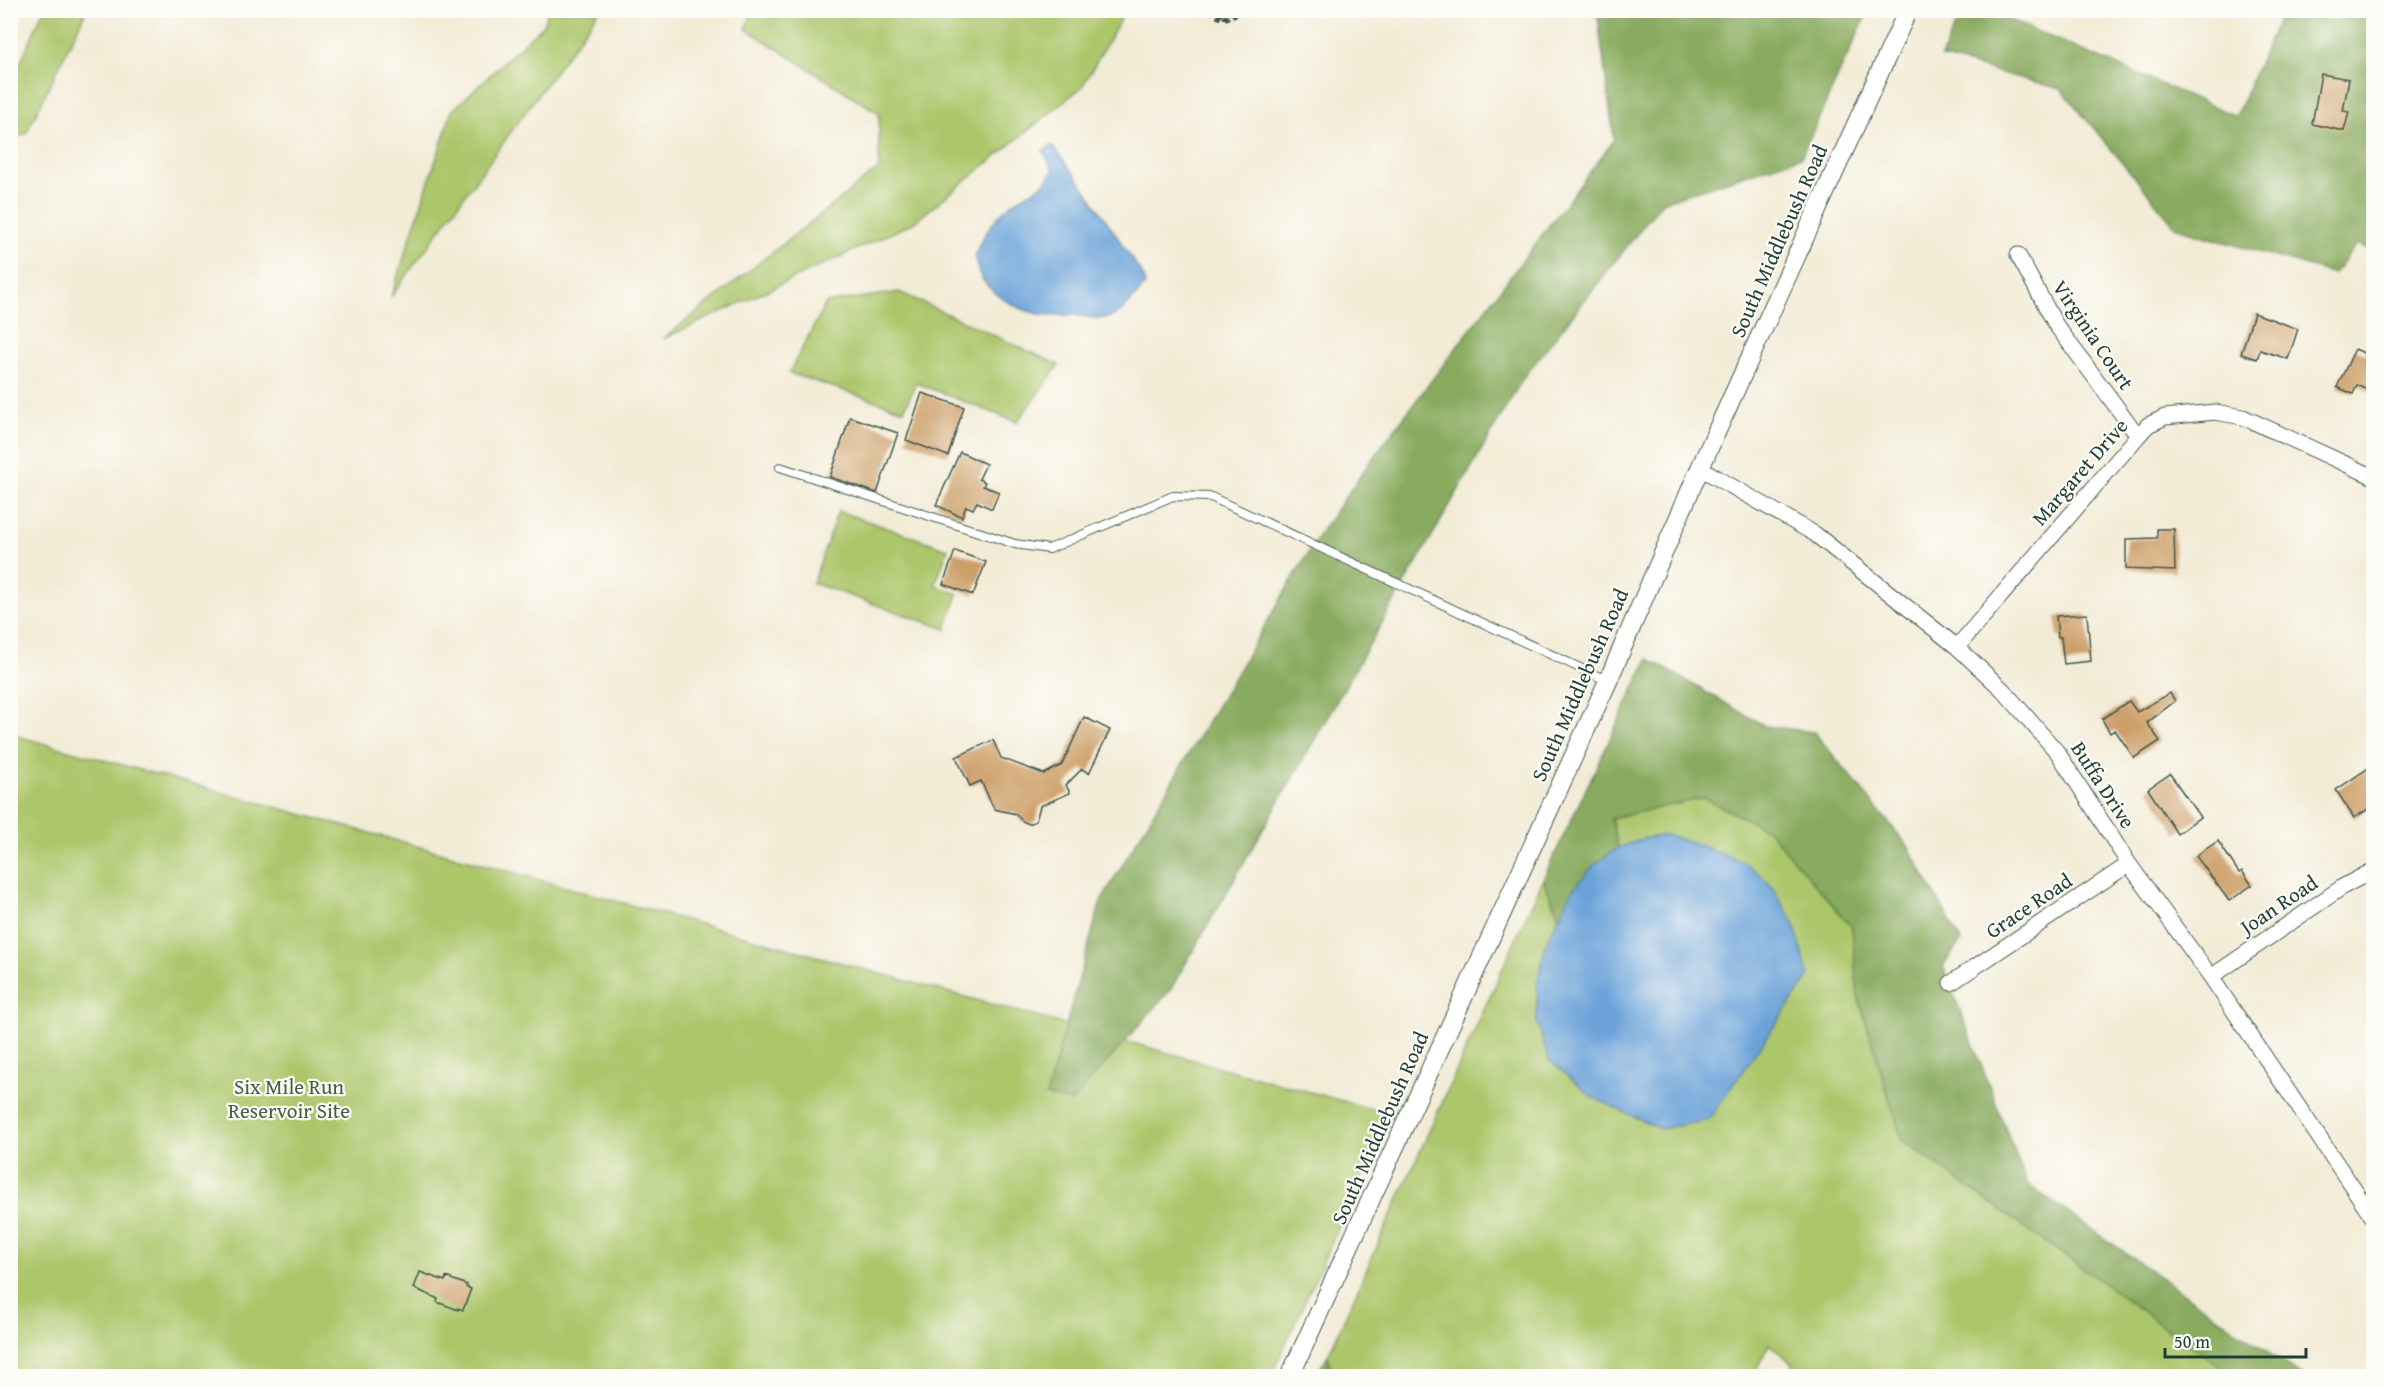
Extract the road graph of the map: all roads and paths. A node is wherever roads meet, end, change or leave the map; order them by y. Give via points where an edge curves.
1 (1212, 10) edge
2 (1220, 10) edge
3 (1234, 10) edge
4 (1908, 10) edge
5 (2018, 255) dead end
6 (2138, 436) junction
7 (780, 467) dead end
8 (1700, 468) junction
9 (2373, 477) edge
10 (1958, 647) junction
11 (1608, 681) junction
12 (2129, 864) junction
13 (2373, 870) edge
14 (2211, 977) junction
15 (1951, 983) dead end
16 (2373, 1219) edge
17 (1290, 1377) edge

1 - 3 path via 1224,19 1234,14 1224,17 1215,12 1225,15
2 - 3 path
4 - 8 street, South Middlebush Road
5 - 6 street, Virginia Court via 2056,325
6 - 9 street, Margaret Drive via 2148,425 2165,417 2215,412 2243,417
6 - 10 street, Margaret Drive
7 - 11 lane via 1015,544 1049,549 1173,496 1211,497
8 - 10 street, Buffa Drive via 1815,534
8 - 11 street, South Middlebush Road
10 - 12 street, Buffa Drive via 2058,753
11 - 17 street, South Middlebush Road
12 - 14 street, Buffa Drive
12 - 15 street, Grace Road
13 - 14 street, Joan Road via 2343,886
14 - 16 street, Buffa Drive

